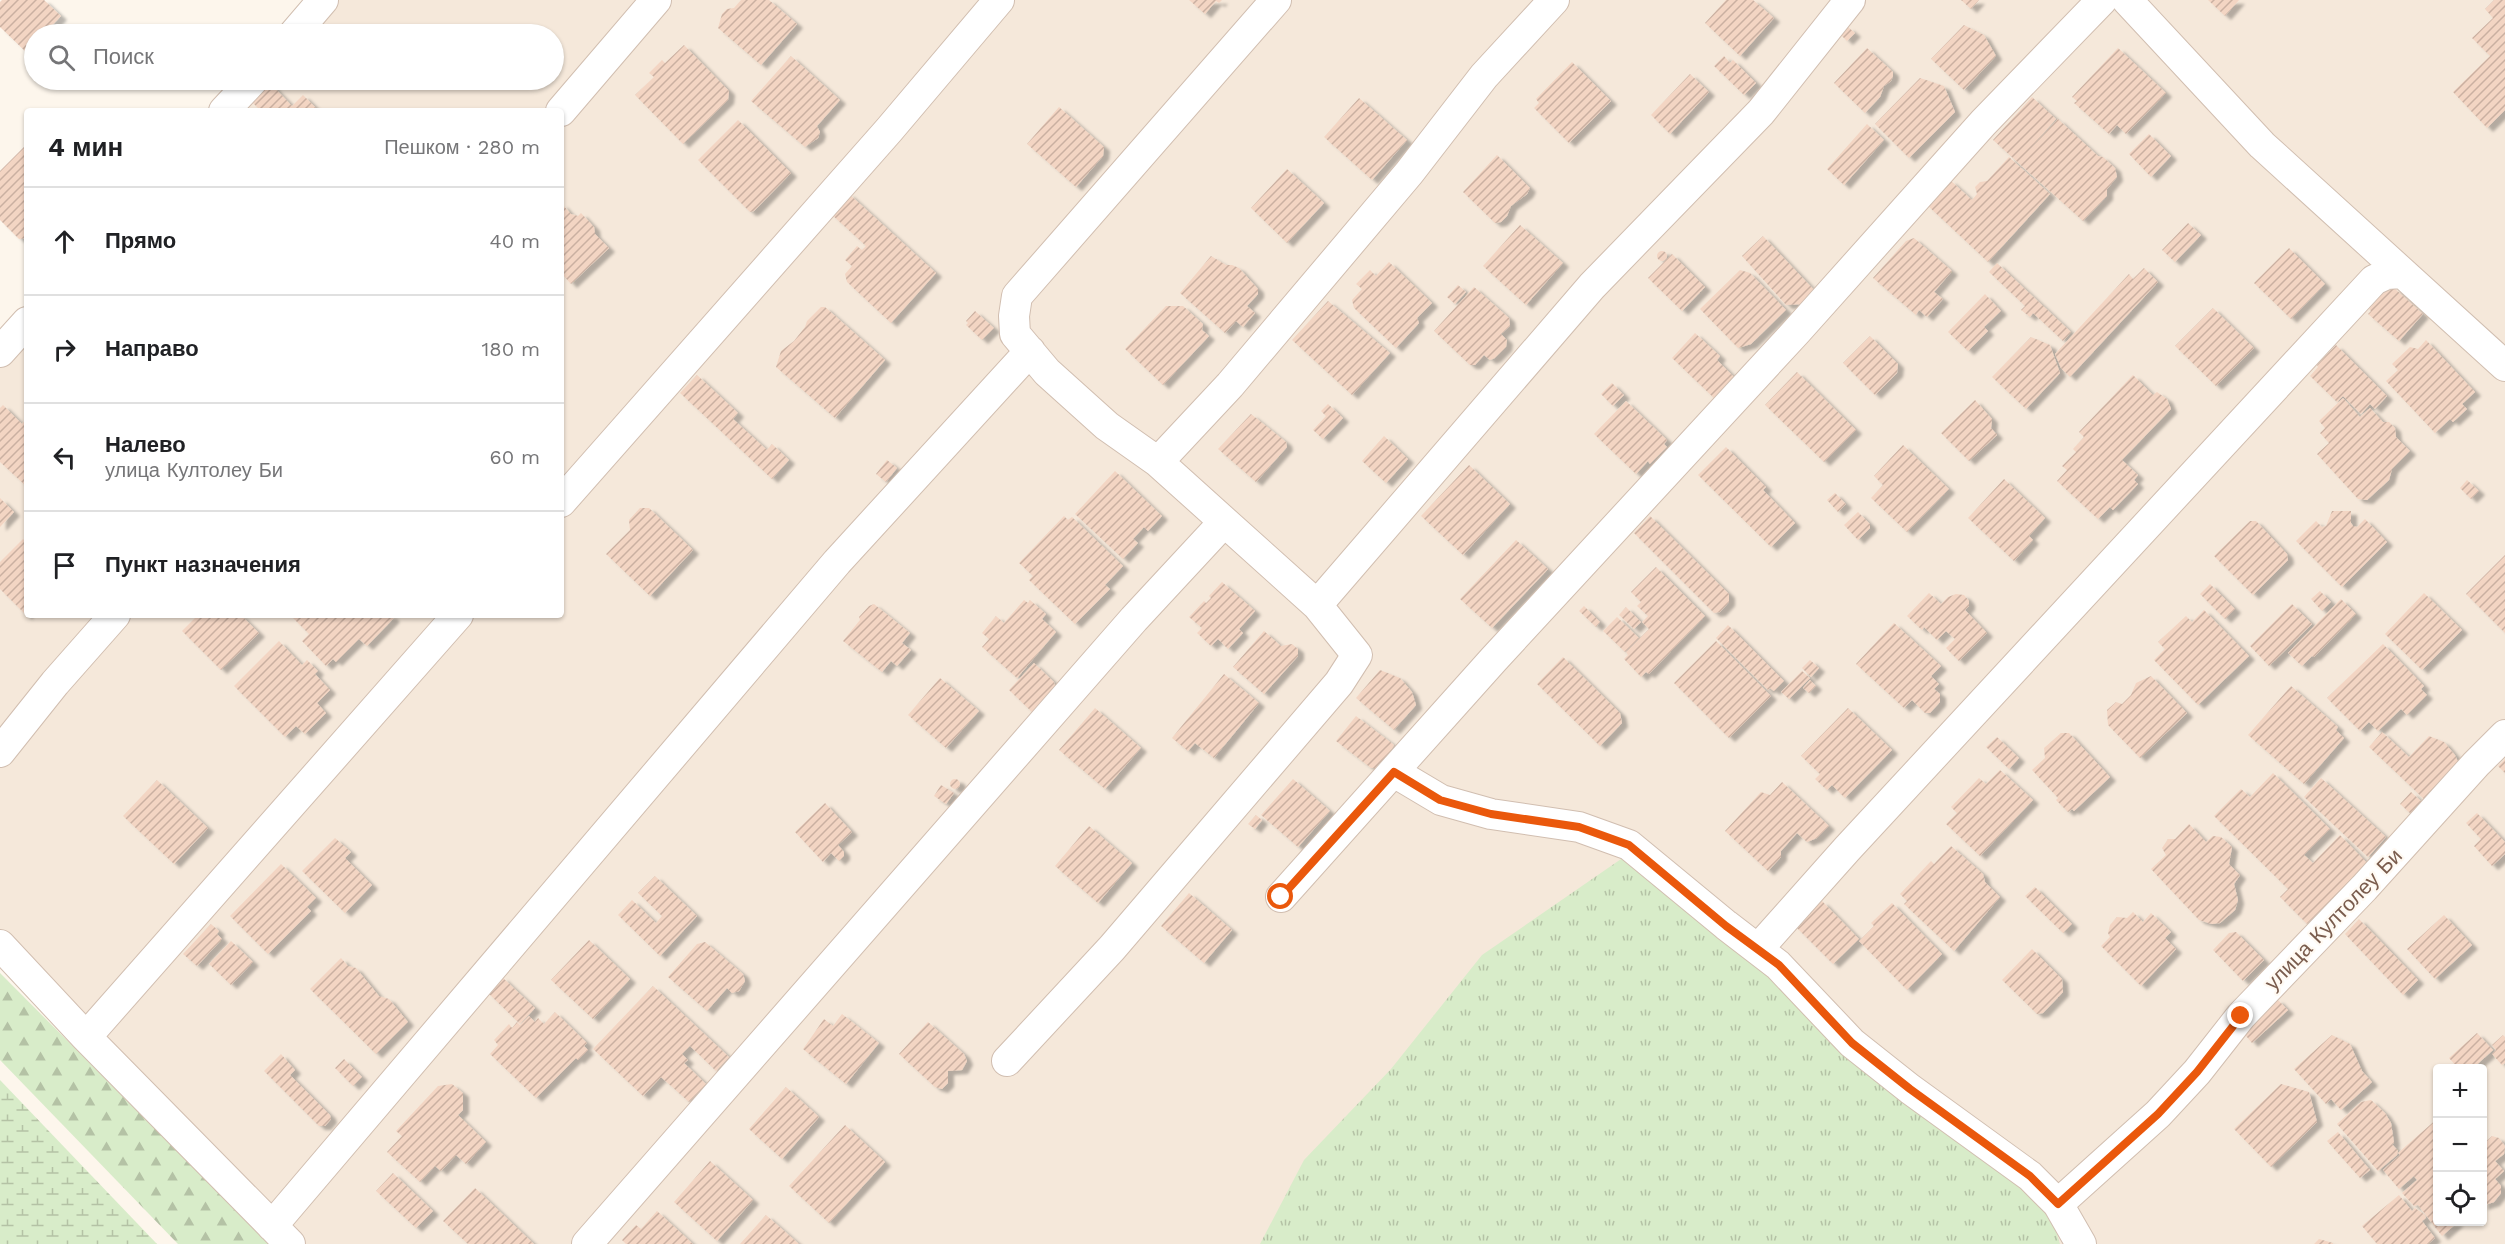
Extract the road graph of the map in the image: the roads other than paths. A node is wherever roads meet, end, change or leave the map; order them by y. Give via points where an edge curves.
1 (323, 0) edge
2 (656, 0) edge
3 (999, 0) edge
4 (1276, 0) edge
5 (1554, 0) edge
6 (1850, 0) edge
7 (2102, 0) edge
8 (2127, 0) edge
9 (303, 24) edge
10 (244, 90) edge
11 (227, 108) edge
12 (564, 108) edge
13 (2401, 273) junction
14 (24, 325) edge
15 (1030, 351) junction
16 (0, 352) edge
17 (2505, 366) edge
18 (1158, 462) junction
19 (564, 499) edge
20 (1224, 522) junction
21 (1317, 605) junction
22 (112, 618) edge
23 (455, 618) edge
24 (2505, 735) edge
25 (0, 752) edge
26 (1394, 772) junction
27 (1281, 897) dead end
28 (0, 945) edge
29 (1758, 950) junction
30 (86, 1037) junction
31 (1007, 1061) dead end
32 (2058, 1204) junction
33 (281, 1235) edge
34 (587, 1244) edge
35 (2081, 1244) edge

1 - 9 street
2 - 12 street
3 - 19 street
4 - 15 street via 1017,296 1015,334
5 - 18 street via 1484,76 1409,173 1230,386
6 - 21 street via 1761,112 1592,286
7 - 26 street via 1983,123
8 - 13 street via 2262,145
10 - 11 street
13 - 17 street
13 - 29 street via 2374,280
14 - 16 street
15 - 18 street via 1065,390
15 - 33 street via 829,571
18 - 20 street
20 - 21 street
20 - 34 street
21 - 31 street via 1357,655 1339,683 1112,948
22 - 25 street
23 - 30 street
24 - 32 street, улица Култолеу Би via 2241,1016 2158,1114
26 - 27 street
26 - 29 street via 1440,800 1491,814 1579,827 1629,845
28 - 30 street
29 - 32 street via 1779,965 1852,1043 2030,1176
30 - 33 street
32 - 35 street

